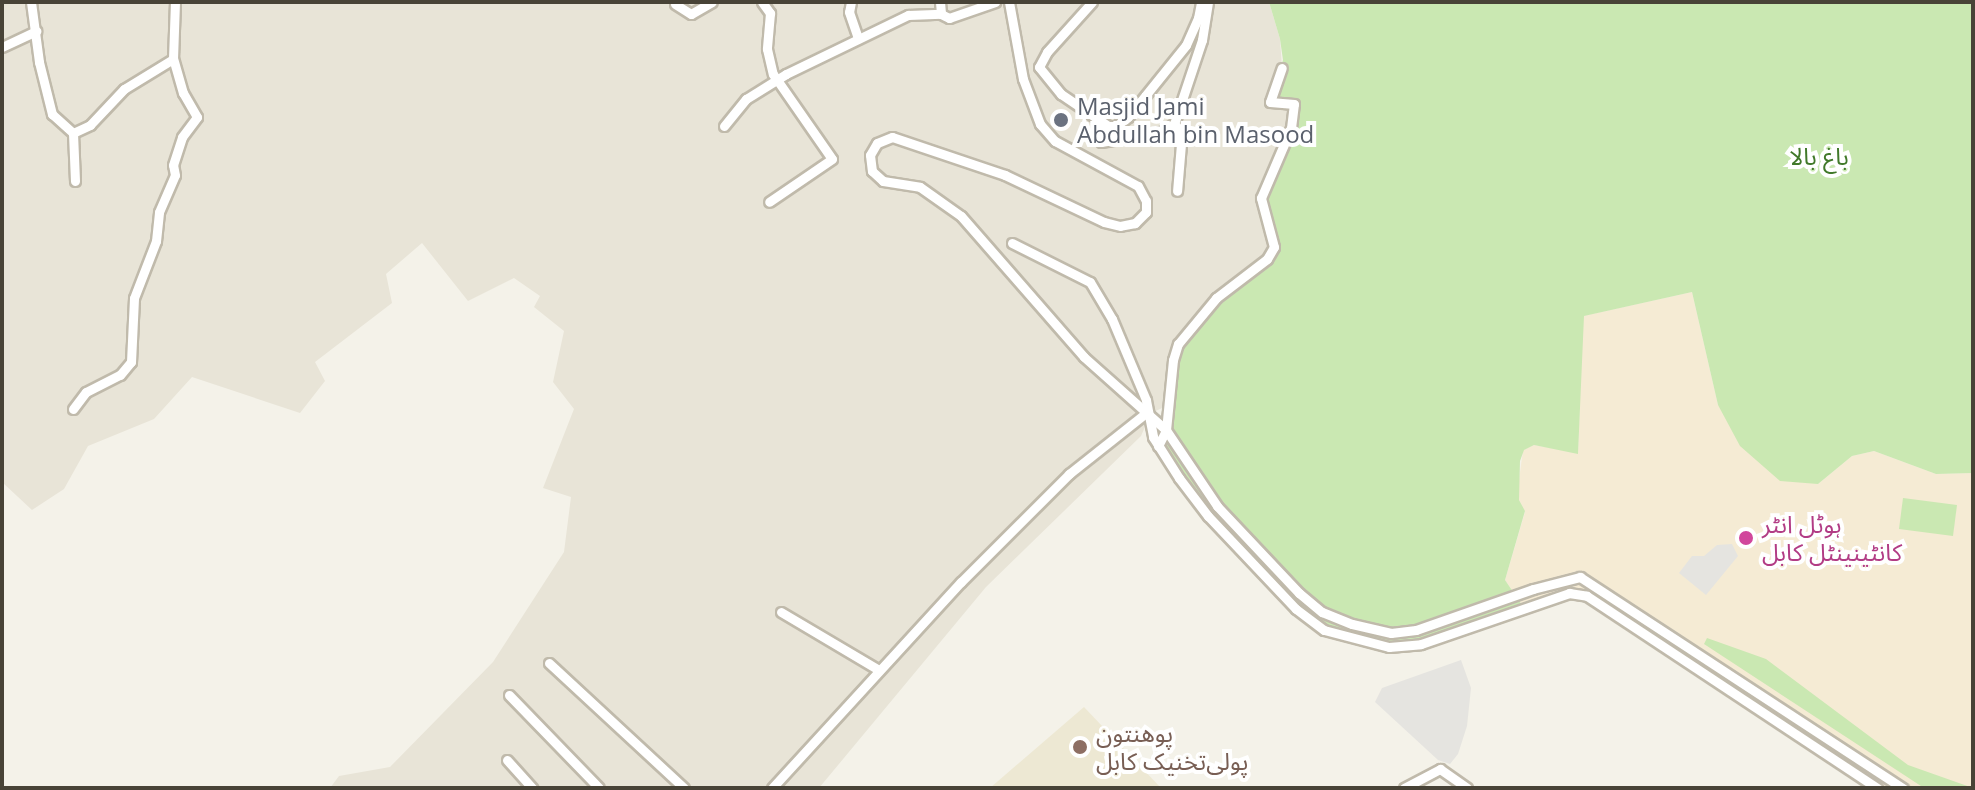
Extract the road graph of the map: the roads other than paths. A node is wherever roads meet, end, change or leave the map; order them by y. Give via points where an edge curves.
1 (31, 2) edge
2 (175, 2) edge
3 (712, 2) edge
4 (762, 2) edge
5 (851, 2) edge
6 (940, 2) edge
7 (995, 2) edge
8 (1009, 2) edge
9 (1092, 2) edge
10 (1201, 2) edge
11 (1208, 2) edge
12 (675, 4) edge
13 (941, 14) junction
14 (36, 31) junction
15 (858, 38) junction
16 (2, 47) edge
17 (173, 59) junction
18 (1282, 68) dead end
19 (778, 80) junction
20 (1174, 124) junction
21 (724, 126) dead end
22 (73, 133) junction
23 (1101, 142) dead end
24 (75, 181) dead end
25 (1177, 191) dead end
26 (769, 202) dead end
27 (1012, 243) dead end
28 (73, 409) dead end
29 (1146, 413) junction
30 (1166, 430) junction
31 (1158, 446) junction
32 (1533, 589) junction
33 (1537, 602) junction
34 (781, 612) dead end
35 (1670, 635) junction
36 (1663, 646) junction
37 (549, 663) dead end
38 (879, 670) junction
39 (509, 695) dead end
40 (507, 760) dead end
41 (532, 788) edge
42 (599, 788) edge
43 (684, 788) edge
44 (772, 788) edge
45 (1404, 788) edge
46 (1467, 788) edge
47 (1877, 788) edge
48 (1903, 788) edge

1 - 14 street
2 - 17 street
3 - 12 street via 691,14
4 - 19 street via 770,13 767,49
5 - 15 street
6 - 13 street
7 - 13 street via 949,18
8 - 29 street via 1023,79 1040,124 1055,141 1138,186 1146,212 1135,223 1104,222 1005,175 892,137 877,143 870,155 872,171 883,181 920,187 961,216 1061,333
9 - 10 street via 1039,67 1061,94 1108,126 1116,126 1186,45
11 - 20 street via 1202,40
13 - 15 street via 908,15
14 - 16 street
14 - 22 street via 52,114
15 - 19 street
17 - 22 street via 124,89 90,125
17 - 28 street via 197,117 182,137 175,175 159,212 156,241 134,298 131,362 120,375 86,392
18 - 30 street via 1270,102 1294,104 1291,128 1261,198 1274,247 1267,259 1216,298 1178,344
19 - 21 street via 746,99
19 - 26 street via 832,159
20 - 23 street via 1161,132
20 - 25 street via 1182,132
22 - 24 street
27 - 29 street via 1090,282 1112,319 1146,400
29 - 30 street
29 - 31 street
29 - 38 street via 1069,474
30 - 31 street
30 - 32 street via 1217,506 1322,612 1391,633 1416,630
31 - 33 street via 1208,516 1296,609 1324,630 1389,647 1421,644
32 - 33 street
32 - 35 street via 1580,577
33 - 36 street via 1569,593 1587,596
34 - 38 street
35 - 36 street
35 - 48 street
36 - 47 street
37 - 43 street
38 - 44 street
39 - 42 street
40 - 41 street
45 - 46 street via 1440,769

